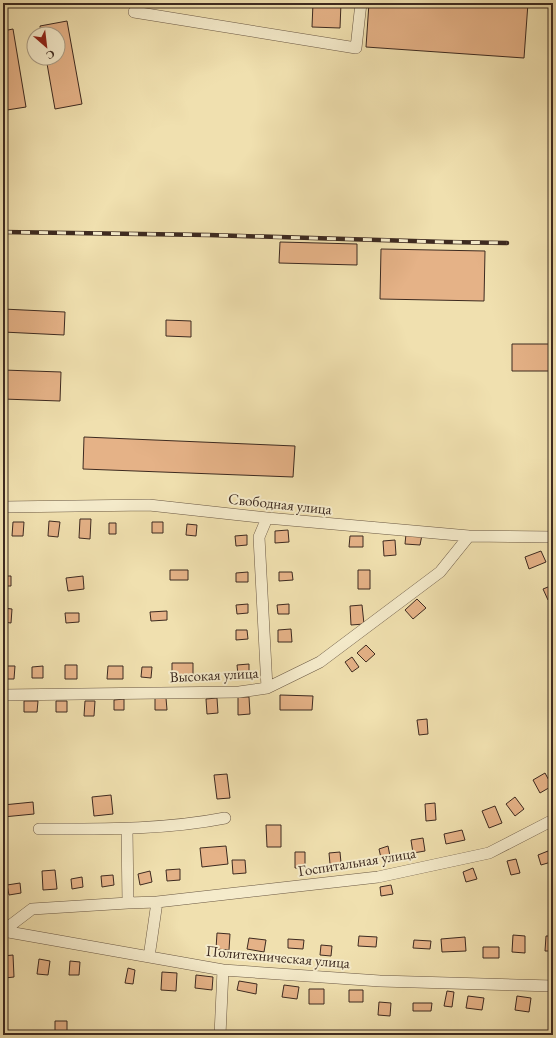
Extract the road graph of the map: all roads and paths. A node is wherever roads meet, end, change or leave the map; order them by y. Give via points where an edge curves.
1 (361, 3) edge
2 (134, 12) dead end
3 (3, 508) edge
4 (267, 518) junction
5 (469, 536) junction
6 (553, 537) edge
7 (267, 688) junction
8 (3, 695) edge
9 (225, 818) dead end
10 (553, 820) edge
11 (39, 829) dead end
12 (127, 829) junction
13 (157, 902) junction
14 (128, 903) junction
15 (3, 931) edge
16 (149, 957) junction
17 (223, 970) junction
18 (553, 986) edge
19 (220, 1035) edge

1 - 2 street via 356,48
3 - 4 street, Свободная улица via 149,505
4 - 5 street, Свободная улица
4 - 7 street via 258,537
5 - 6 street, Свободная улица
5 - 7 street, Высокая улица via 440,572 320,662
7 - 8 street, Высокая улица via 239,692
9 - 12 street
10 - 13 street, Госпитальная улица via 489,853 378,877
11 - 12 street
12 - 14 street
13 - 14 street, Госпитальная улица
13 - 16 street
14 - 15 street, Госпитальная улица via 32,909
15 - 16 street, Политехническая улица
16 - 17 street, Политехническая улица
17 - 18 street, Политехническая улица via 380,981
17 - 19 street

